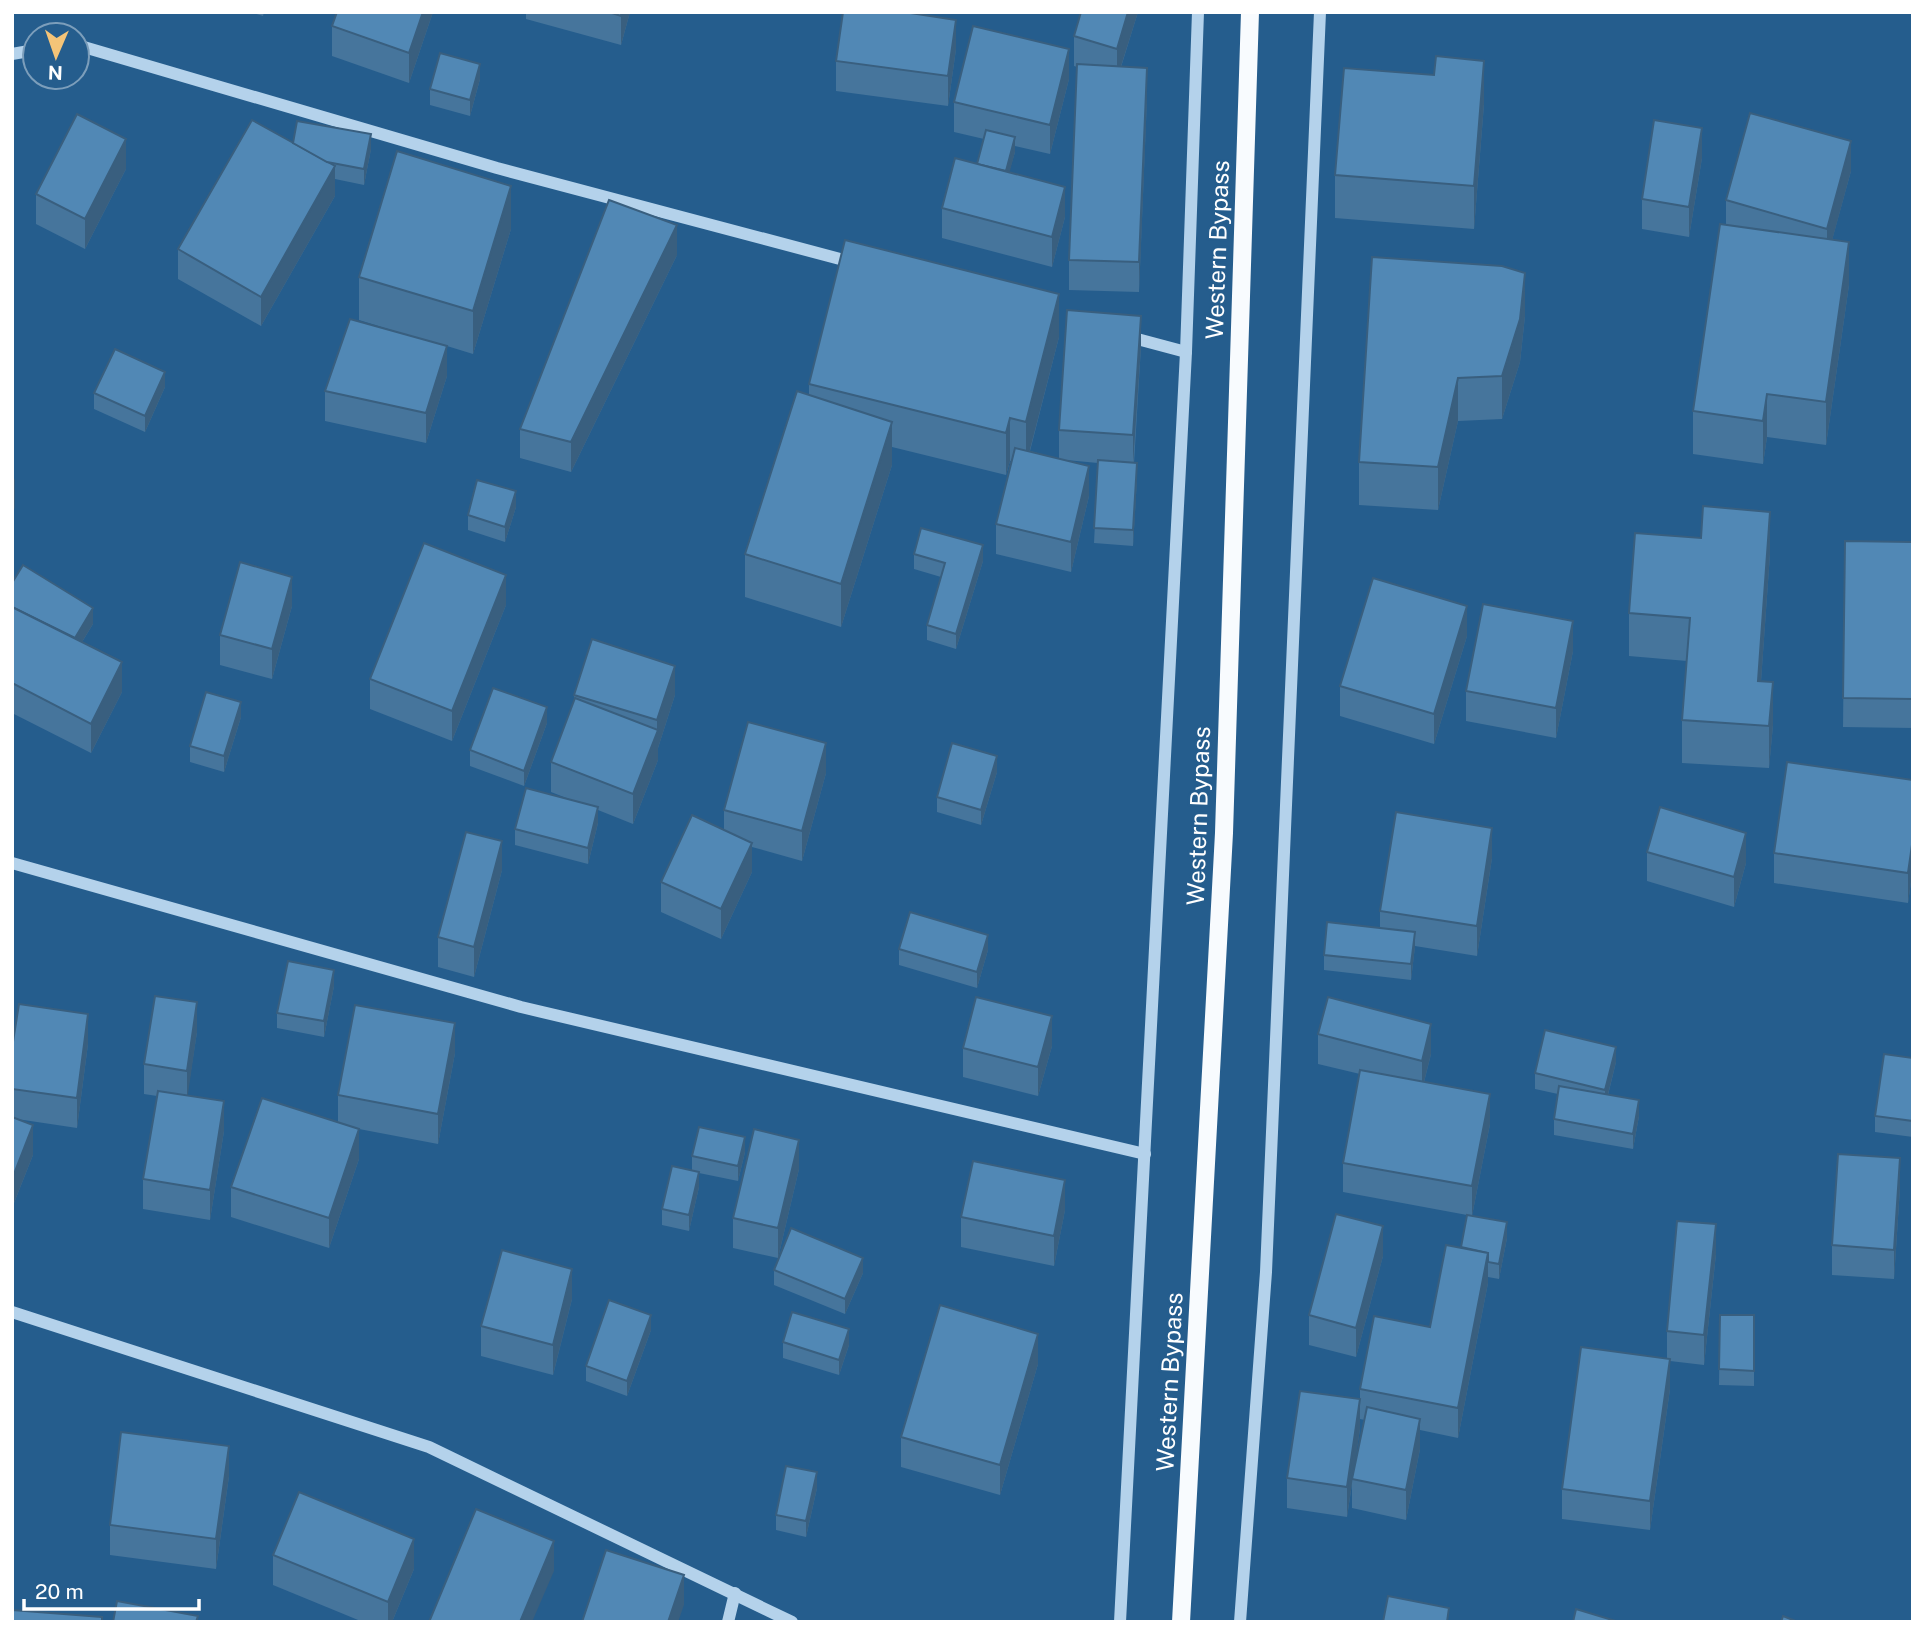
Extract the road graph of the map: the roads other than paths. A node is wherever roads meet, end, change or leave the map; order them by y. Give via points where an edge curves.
1 (1198, 12) edge
2 (1250, 12) edge
3 (1320, 12) edge
4 (91, 49) edge
5 (862, 265) edge
6 (1119, 334) edge
7 (1186, 352) junction
8 (12, 863) edge
9 (1145, 1154) junction
10 (12, 1312) edge
11 (735, 1594) junction
12 (728, 1622) edge
13 (792, 1622) edge
14 (1120, 1622) edge
15 (1181, 1622) edge
16 (1240, 1622) edge

1 - 7 street
2 - 15 main road, Western Bypass via 1224,833
3 - 16 street via 1267,1258
4 - 5 street via 497,168
6 - 7 street
7 - 9 street
8 - 9 street via 521,1007
9 - 14 street
10 - 11 street via 429,1447
11 - 12 street
11 - 13 street

